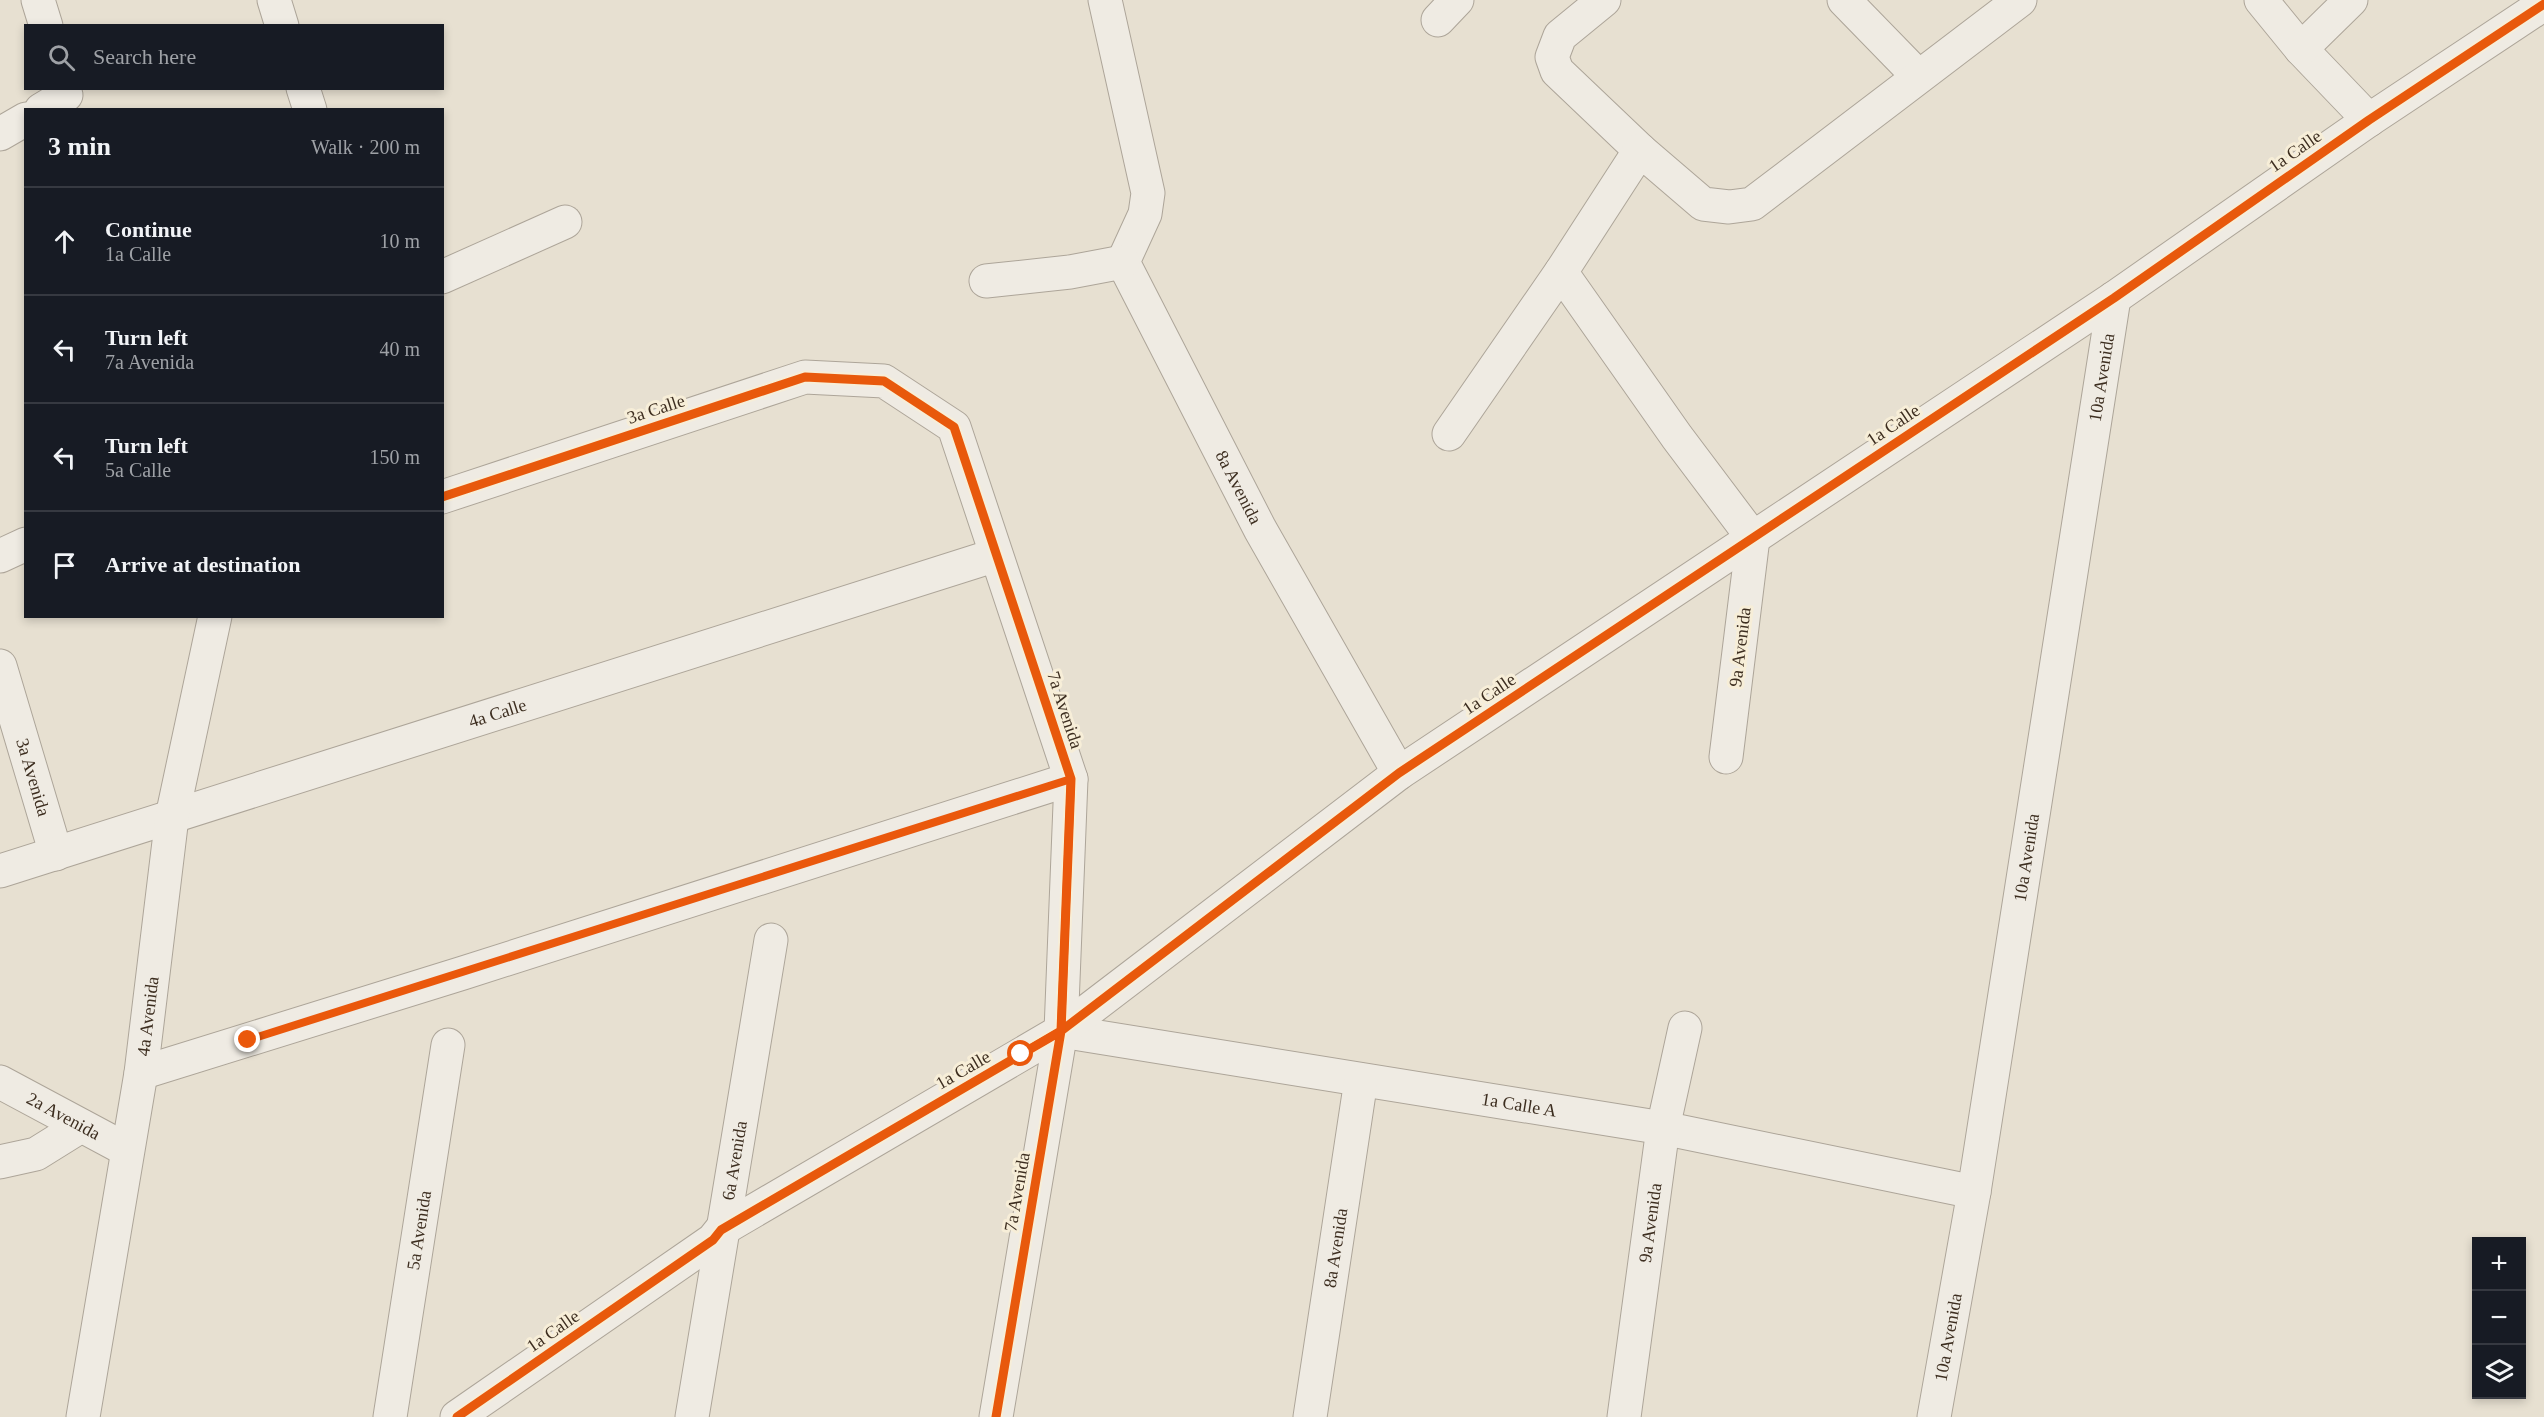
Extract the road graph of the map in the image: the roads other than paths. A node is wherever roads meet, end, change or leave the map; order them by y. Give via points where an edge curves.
1 (38, 0) edge
2 (274, 0) edge
3 (1105, 0) edge
4 (1604, 0) edge
5 (1844, 0) edge
6 (2020, 0) edge
7 (2261, 0) edge
8 (2351, 0) edge
9 (2544, 4) edge
10 (45, 24) edge
11 (281, 24) edge
12 (2301, 49) junction
13 (1918, 76) junction
14 (304, 90) edge
15 (309, 108) edge
16 (24, 120) edge
17 (2369, 120) junction
18 (0, 134) edge
19 (1640, 150) junction
20 (565, 222) dead end
21 (1123, 262) junction
22 (1562, 272) junction
23 (444, 276) edge
24 (986, 282) dead end
25 (2114, 298) junction
26 (884, 381) joint
27 (1449, 434) dead end
28 (444, 495) edge
29 (1753, 538) junction
30 (24, 545) edge
31 (996, 555) junction
32 (0, 556) edge
33 (216, 618) edge
34 (0, 666) edge
35 (1726, 757) dead end
36 (1399, 773) junction
37 (1071, 779) junction
38 (172, 817) junction
39 (56, 854) junction
40 (0, 871) edge
41 (771, 940) dead end
42 (1685, 1028) dead end
43 (1061, 1031) junction
44 (448, 1045) dead end
45 (141, 1073) junction
46 (1361, 1080) junction
47 (0, 1082) edge
48 (81, 1126) junction
49 (1663, 1128) junction
50 (127, 1150) junction
51 (0, 1162) edge
52 (1974, 1191) junction
53 (721, 1230) junction
54 (83, 1417) edge
55 (390, 1417) edge
56 (458, 1417) edge
57 (692, 1417) edge
58 (996, 1417) edge
59 (1310, 1417) edge
60 (1624, 1417) edge
61 (1934, 1417) edge

1 - 10 street
2 - 11 street
3 - 21 street via 1148,193 1145,214
4 - 19 street via 1560,36 1552,57 1557,71
5 - 13 street
6 - 13 street
7 - 12 street
8 - 12 street
9 - 17 street, 1a Calle
12 - 17 street
13 - 19 street via 1752,204 1703,204
14 - 15 street
16 - 18 street
17 - 25 street, 1a Calle
19 - 22 street
20 - 23 street
21 - 24 street
21 - 36 street, 8a Avenida via 1260,529
22 - 27 street
22 - 29 street
25 - 29 street, 1a Calle
25 - 52 street, 10a Avenida
26 - 28 street, 3a Calle via 805,378
26 - 31 street, 7a Avenida via 954,428
29 - 35 street, 9a Avenida
29 - 36 street, 1a Calle
30 - 32 street
31 - 37 street, 7a Avenida
31 - 38 street, 4a Calle
33 - 38 street, 4a Avenida
34 - 39 street, 3a Avenida
36 - 43 street, 1a Calle
37 - 43 street, 7a Avenida
37 - 45 street
38 - 39 street, 4a Calle
38 - 45 street, 4a Avenida
39 - 40 street, 4a Calle
41 - 53 street, 6a Avenida
42 - 49 street, 9a Avenida
43 - 46 street, 1a Calle A
43 - 53 street, 1a Calle
43 - 58 street, 7a Avenida
44 - 55 street, 5a Avenida
45 - 50 street, 4a Avenida
46 - 49 street, 1a Calle A
46 - 59 street, 8a Avenida
47 - 48 street, 2a Avenida
48 - 50 street, 2a Avenida
48 - 51 street via 36,1154
49 - 52 street, 1a Calle A
49 - 60 street, 9a Avenida
50 - 54 street, 4a Avenida
52 - 61 street, 10a Avenida
53 - 56 street, 1a Calle via 713,1240
53 - 57 street, 6a Avenida

